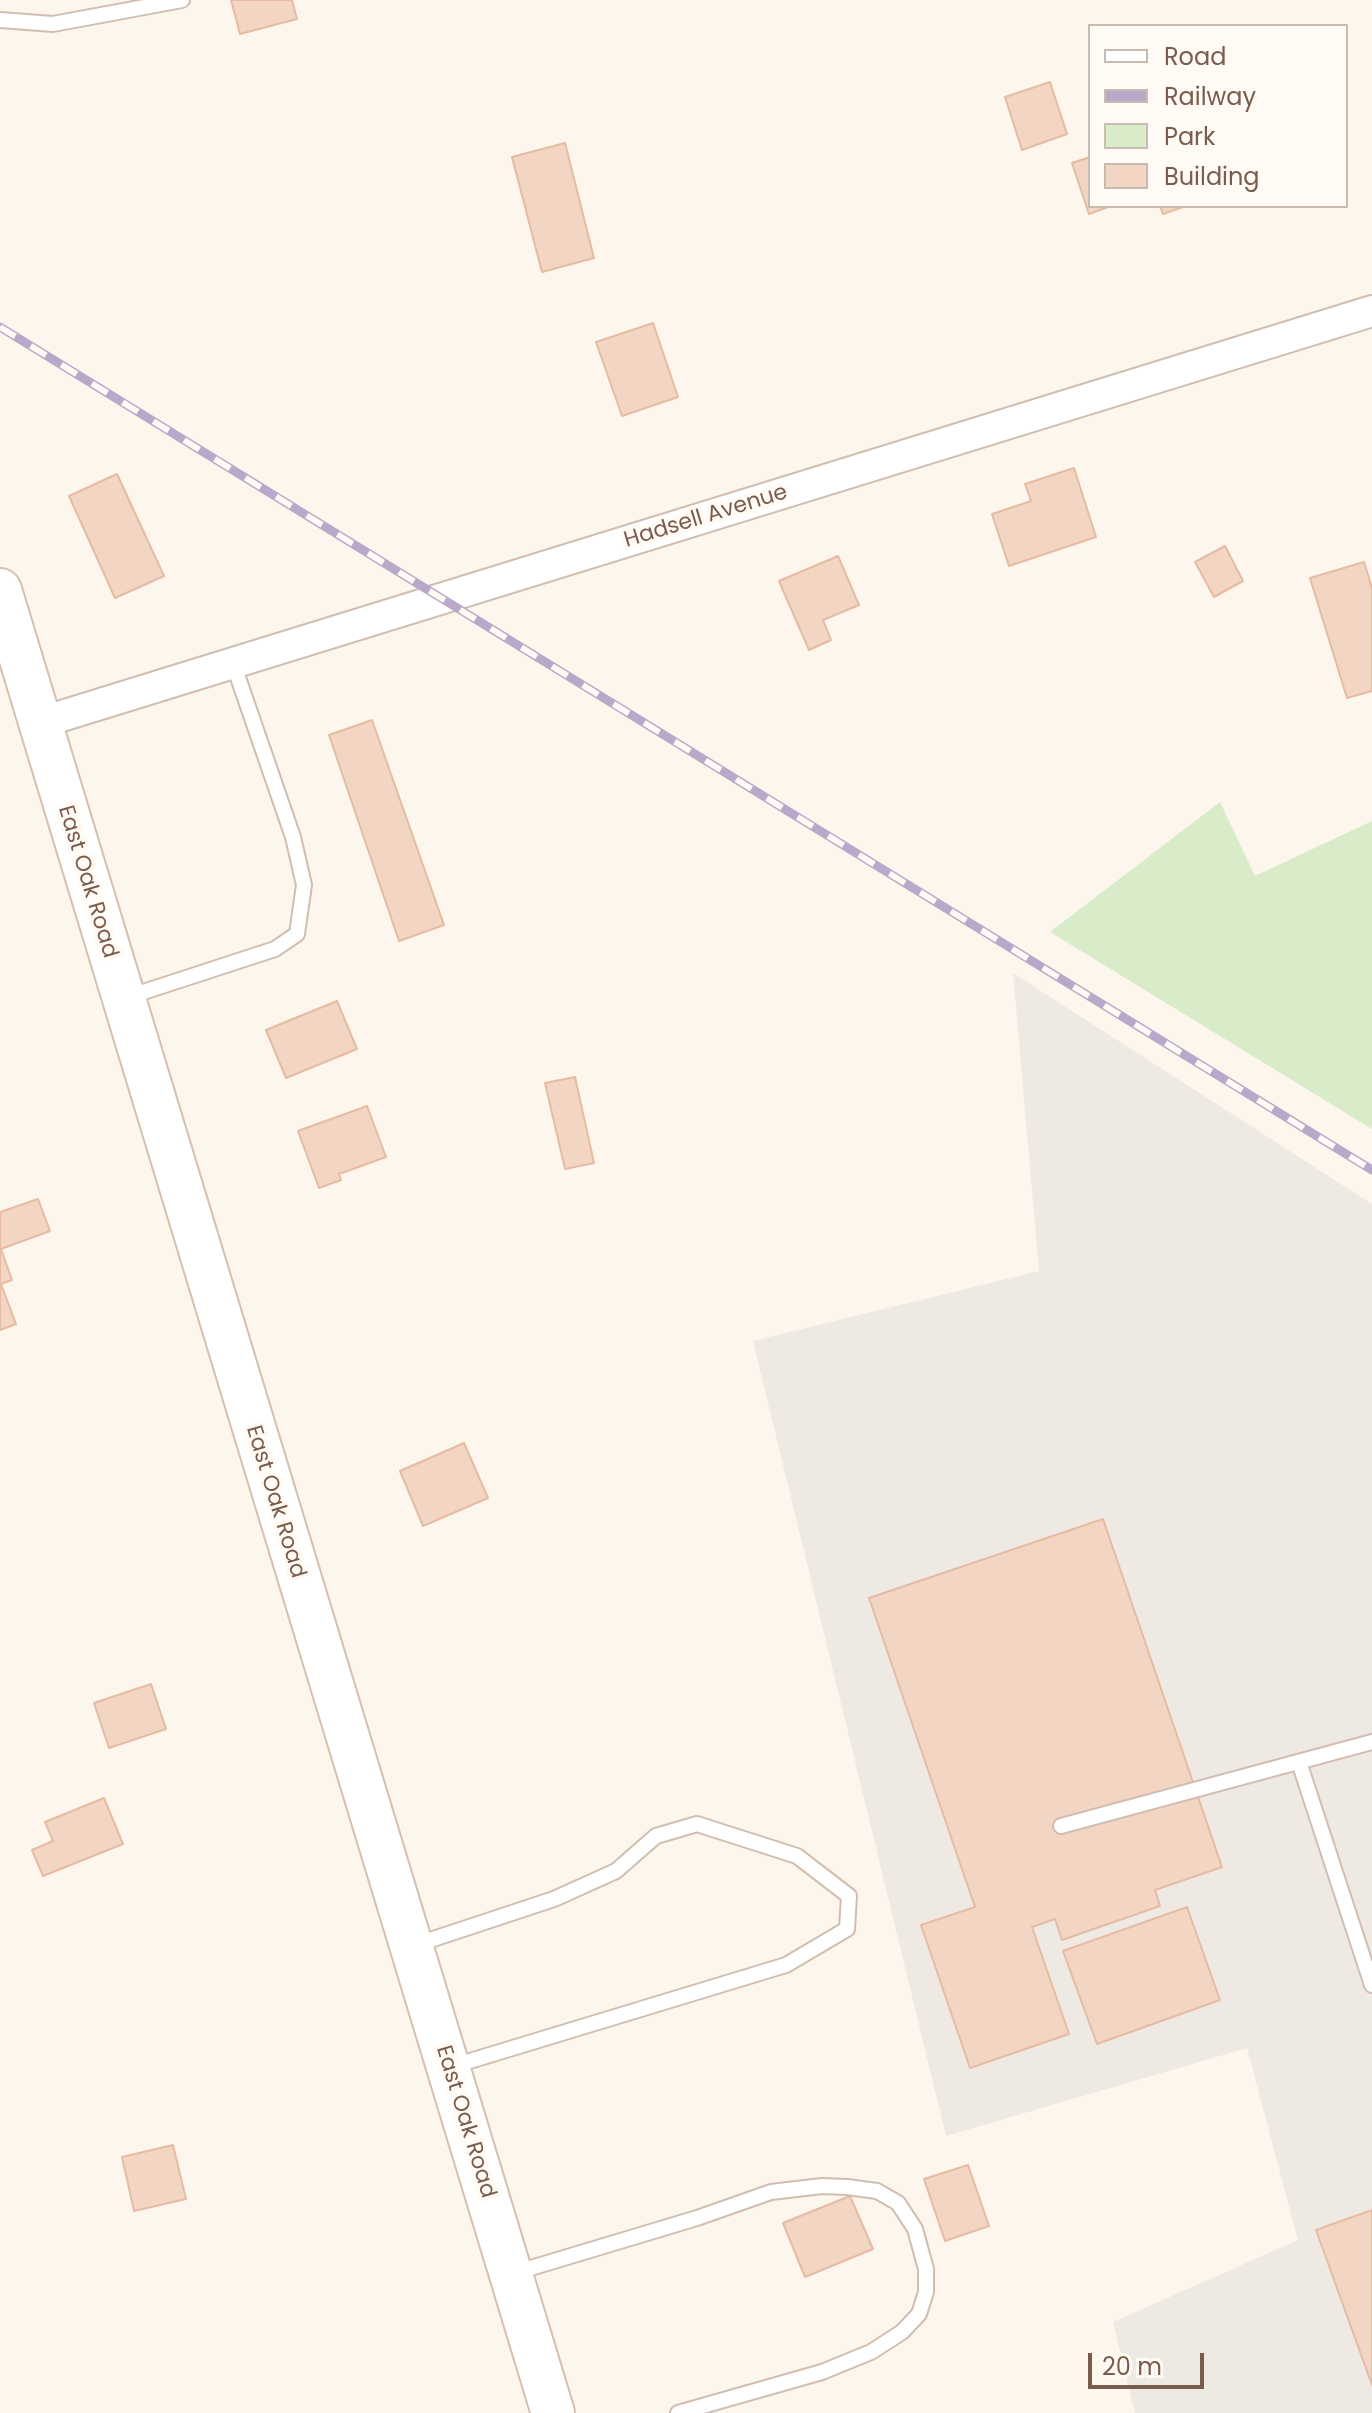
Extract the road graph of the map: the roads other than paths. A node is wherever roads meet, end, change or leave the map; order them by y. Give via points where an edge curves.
1 (182, 0) edge
2 (0, 20) edge
3 (1372, 311) edge
4 (0, 590) edge
5 (233, 663) junction
6 (39, 723) junction
7 (122, 999) junction
8 (1372, 1742) edge
9 (1299, 1762) junction
10 (1061, 1826) dead end
11 (411, 1946) junction
12 (1372, 1985) edge
13 (449, 2067) junction
14 (510, 2274) junction
15 (553, 2413) edge
16 (678, 2413) edge

1 - 2 lane via 53,24
3 - 5 street, Hadsell Avenue
4 - 6 street, East Oak Road
5 - 6 street, Hadsell Avenue
5 - 7 lane via 293,837 304,885 297,934 275,949
6 - 7 street, East Oak Road
7 - 11 street, East Oak Road
8 - 9 lane
9 - 10 lane
9 - 12 lane
11 - 13 street, East Oak Road
11 - 13 lane via 554,1899 616,1871 656,1836 697,1824 797,1856 849,1896 847,1929 786,1965
13 - 14 street, East Oak Road
14 - 15 street, East Oak Road
14 - 16 lane via 771,2192 847,2187 877,2191 898,2203 915,2229 926,2269 919,2314 902,2332 871,2352 822,2372

